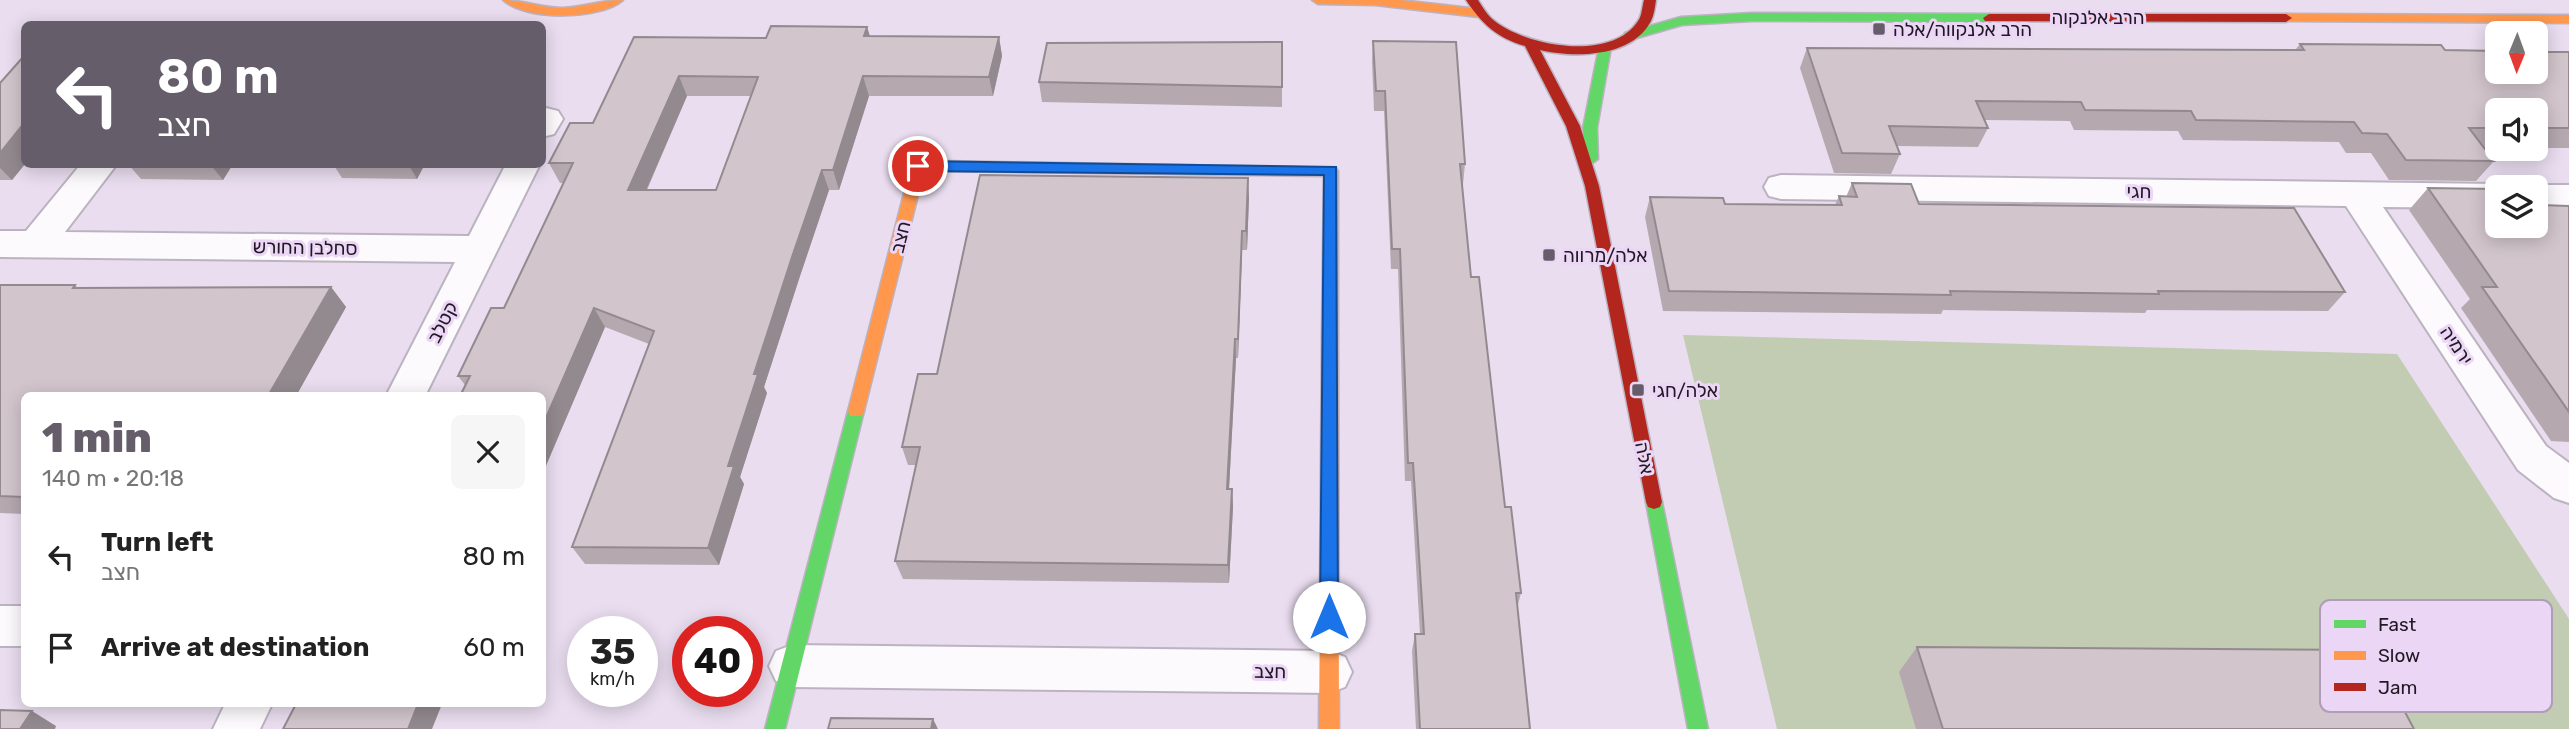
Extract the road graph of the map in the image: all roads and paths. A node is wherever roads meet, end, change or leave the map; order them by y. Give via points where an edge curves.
1 (509, 0) edge
2 (617, 0) edge
3 (1318, 0) edge
4 (1650, 0) edge
5 (1476, 7) edge
6 (2569, 19) edge
7 (1630, 36) junction
8 (1531, 46) junction
9 (1605, 47) junction
10 (97, 168) edge
11 (521, 168) edge
12 (1592, 186) junction
13 (1781, 187) dead end
14 (2356, 194) junction
15 (2485, 196) edge
16 (2548, 197) edge
17 (2569, 197) edge
18 (0, 244) edge
19 (36, 244) junction
20 (479, 249) junction
21 (407, 392) edge
22 (2569, 486) edge
23 (0, 626) edge
24 (21, 626) edge
25 (792, 666) junction
26 (1329, 671) junction
27 (247, 707) edge
28 (236, 729) edge
29 (775, 729) edge
30 (1329, 729) edge
31 (1698, 729) edge

1 - 2 street via 534,11 557,13
3 - 5 street
4 - 7 street via 1649,14
5 - 8 street, הרב אלנקוה via 1507,36
6 - 7 street, הרב אלנקוה via 1752,17 1681,21
7 - 9 street, הרב אלנקוה
8 - 9 street, הרב אלנקוה via 1559,51
8 - 12 street, אלה via 1573,126
9 - 12 street, אלה via 1590,128
10 - 19 street
11 - 20 street
12 - 31 street, אלה
13 - 14 street, חגי
14 - 15 street, חגי
14 - 22 street, ירמיה via 2532,458
16 - 17 street
18 - 19 street, סחלבן החורש
19 - 20 street, סחלבן החורש
20 - 21 street, קטלב
23 - 24 street
25 - 26 street, חצב
25 - 26 street, חצב via 918,166 1331,171
25 - 29 street, חצב
26 - 30 street, חצב
27 - 28 street

